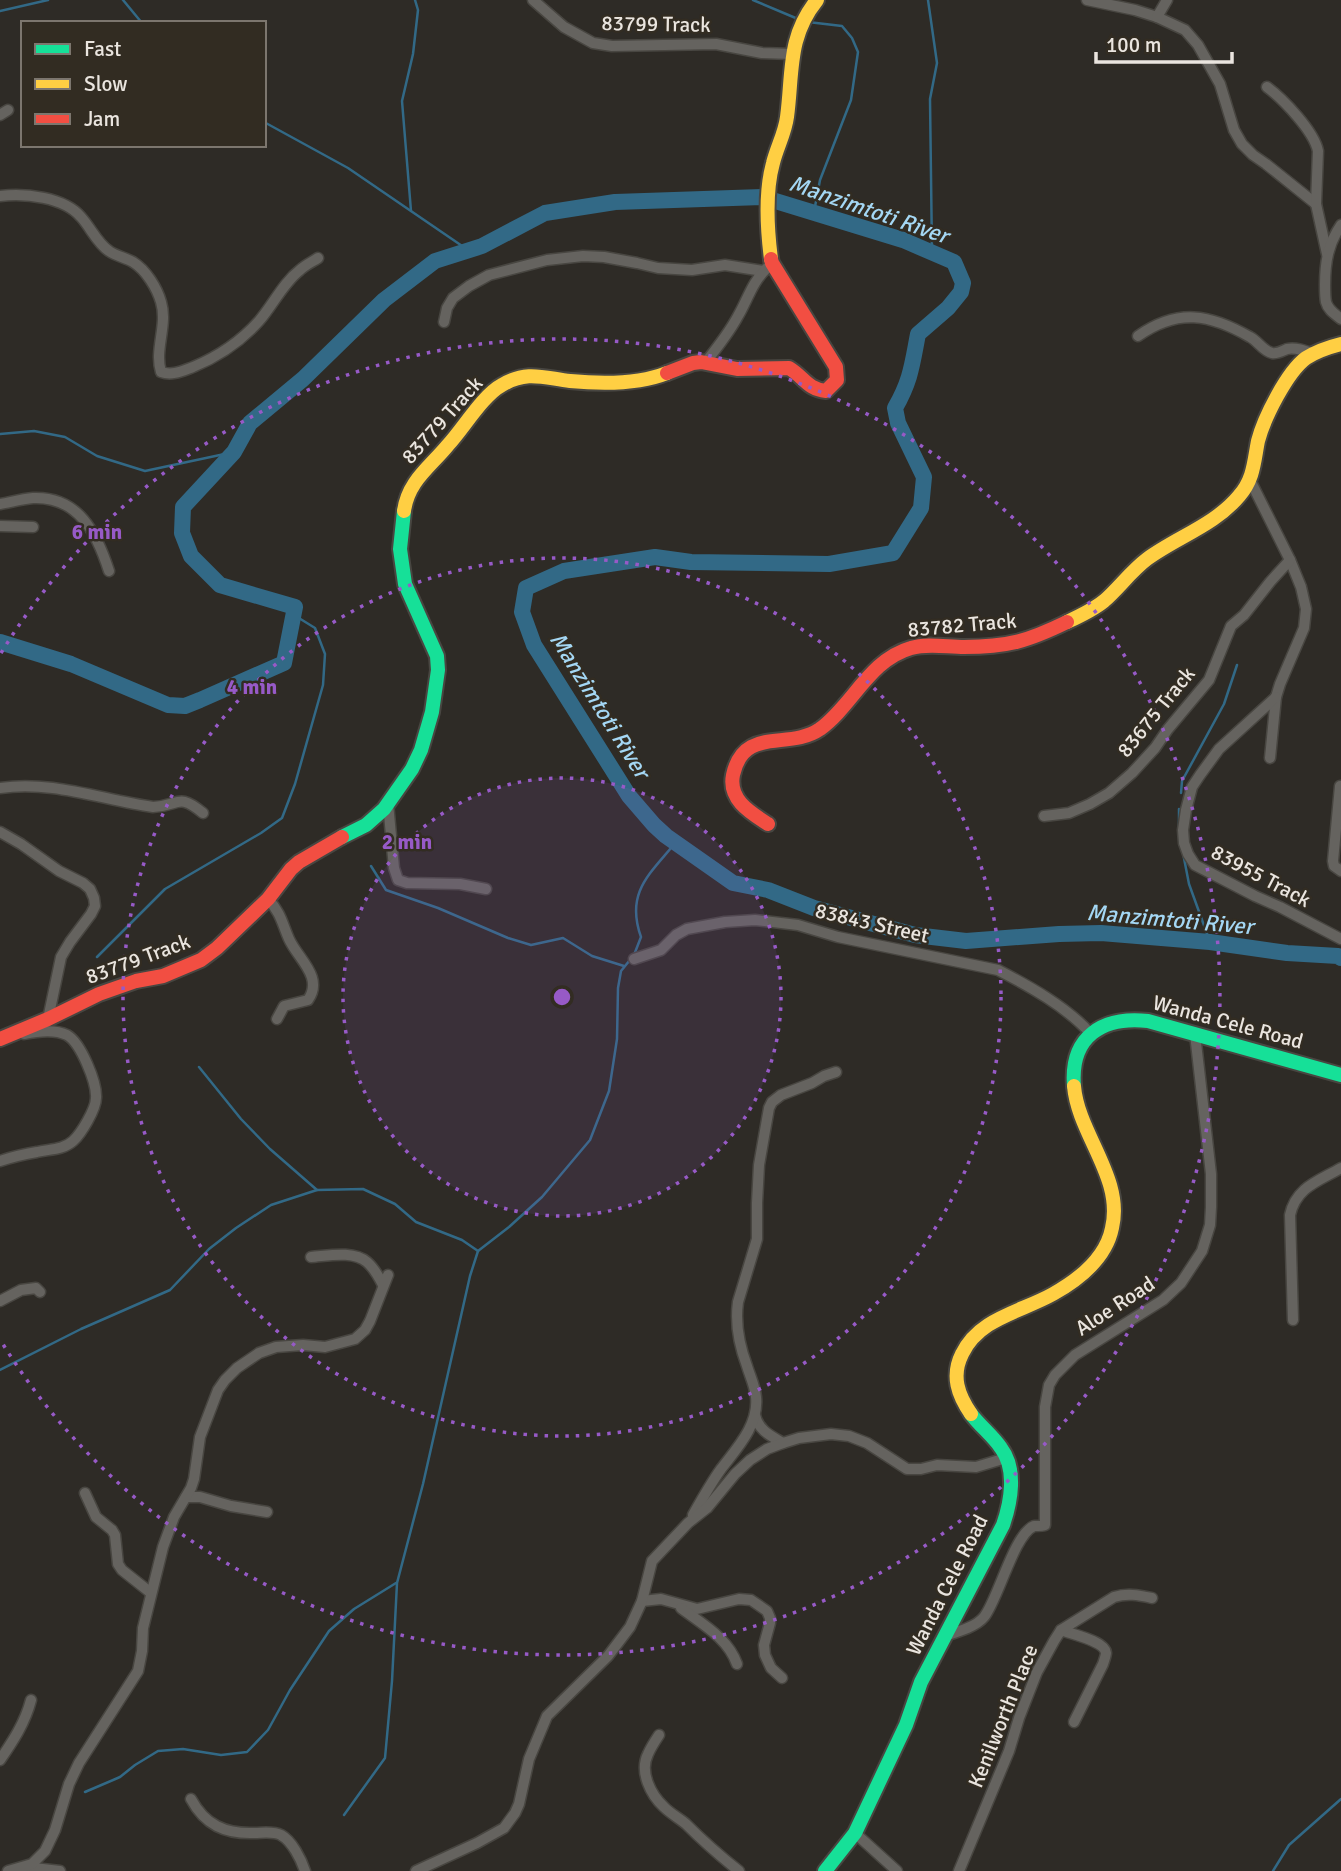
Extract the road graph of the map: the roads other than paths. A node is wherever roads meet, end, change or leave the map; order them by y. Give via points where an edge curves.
1 (533, 0) edge
2 (817, 0) edge
3 (1087, 0) edge
4 (1167, 0) edge
5 (1157, 17) junction
6 (792, 54) junction
7 (1267, 87) dead end
8 (0, 196) edge
9 (1316, 204) junction
10 (1341, 225) edge
11 (1327, 254) junction
12 (318, 258) dead end
13 (768, 267) junction
14 (1341, 319) edge
15 (444, 322) dead end
16 (1138, 336) dead end
17 (1341, 344) edge
18 (1314, 354) junction
19 (705, 363) junction
20 (1250, 480) junction
21 (0, 503) edge
22 (0, 527) edge
23 (33, 527) dead end
24 (1290, 560) junction
25 (109, 571) dead end
26 (1276, 697) junction
27 (1270, 758) dead end
28 (1340, 786) edge
29 (0, 788) edge
30 (388, 803) junction
31 (203, 813) dead end
32 (1044, 816) dead end
33 (768, 824) dead end
34 (0, 832) edge
35 (1341, 871) edge
36 (486, 889) dead end
37 (268, 899) junction
38 (1341, 939) edge
39 (634, 959) dead end
40 (48, 1019) junction
41 (277, 1019) dead end
42 (1091, 1034) junction
43 (1195, 1034) junction
44 (0, 1039) edge
45 (836, 1072) dead end
46 (1341, 1075) edge
47 (0, 1161) edge
48 (1341, 1168) edge
49 (311, 1257) dead end
50 (40, 1292) dead end
51 (0, 1301) edge
52 (1293, 1320) dead end
53 (755, 1415) junction
54 (783, 1443) junction
55 (1006, 1458) junction
56 (85, 1493) dead end
57 (186, 1497) junction
58 (267, 1512) dead end
59 (688, 1523) junction
60 (151, 1593) junction
61 (1152, 1598) dead end
62 (642, 1601) junction
63 (675, 1603) junction
64 (1061, 1630) junction
65 (944, 1636) junction
66 (737, 1664) dead end
67 (782, 1678) dead end
68 (31, 1700) dead end
69 (1074, 1722) dead end
70 (659, 1735) dead end
71 (0, 1760) edge
72 (191, 1799) dead end
73 (855, 1833) junction
74 (25, 1867) junction
75 (4, 1870) edge
76 (60, 1871) edge
77 (306, 1871) edge
78 (416, 1871) edge
79 (739, 1871) edge
80 (825, 1871) edge
81 (897, 1871) edge
82 (959, 1871) edge

1 - 6 street, 83799 Track via 564,27 593,43 716,44
2 - 6 street, 83779 Track via 803,19
3 - 5 street
4 - 5 street
5 - 9 street via 1185,30 1198,45 1220,84 1242,144
6 - 13 street, 83779 Track via 786,121 772,165
7 - 9 street via 1282,98 1317,144
8 - 12 street via 25,194 74,210 109,251 143,270 162,302 159,365 165,373 213,358 241,337 299,270
9 - 11 street
10 - 11 street
11 - 14 street via 1325,300
13 - 15 street via 725,265 692,270 604,257 547,260 489,275 469,286 453,298
13 - 19 street via 755,280 740,313
13 - 19 street, 83779 Track via 832,358 837,380 826,391 815,390 789,368 737,369
16 - 18 street via 1163,321 1203,317 1249,336 1269,352 1291,348
17 - 18 street, 83782 Track
18 - 20 street, 83782 Track via 1290,374 1264,424
19 - 30 street, 83779 Track via 624,382 526,375 511,380 488,397 416,479 404,508 401,565 437,656 438,670 421,750
20 - 24 street
20 - 33 street, 83782 Track via 1225,509 1146,560 1097,606 1019,643 925,646 898,652 811,735 748,747 736,765 733,793
21 - 25 street via 34,498 65,505 86,521
22 - 23 street
24 - 26 street via 1301,587 1306,621
24 - 32 street, 83675 Track via 1231,626 1209,680 1132,774 1099,800 1069,813
26 - 27 street
26 - 38 street, 83955 Track via 1219,749 1199,775 1186,810 1184,843 1195,865
28 - 35 street via 1333,861
29 - 31 street via 50,787 153,807 185,801
30 - 36 street via 398,880
30 - 37 street, 83779 Track via 366,825 299,862
34 - 40 street via 83,883 94,898 91,914 61,957
37 - 40 street, 83779 Track via 201,960 99,994
37 - 41 street via 278,909 287,936 313,981 312,995 284,1006
39 - 42 street, 83843 Street via 660,950 687,929 768,920 998,970 1063,1010
40 - 44 street, 83779 Track
42 - 43 street, Wanda Cele Road via 1109,1022 1130,1019
42 - 55 street, Wanda Cele Road via 1075,1060 1074,1099 1110,1186 1113,1227 1091,1265 1050,1295 976,1331 957,1365 957,1386 965,1405
43 - 46 street, Wanda Cele Road
43 - 65 street, Aloe Road via 1211,1174 1210,1225 1202,1251 1163,1300 1075,1355 1055,1375 1045,1407 1045,1525 1027,1531 982,1620
44 - 47 street via 41,1031 68,1035 81,1049 96,1089 93,1109 71,1143
45 - 53 street via 781,1095 769,1108 760,1165 757,1239 736,1311 738,1338 756,1396
48 - 52 street via 1306,1188 1293,1205
49 - 57 street via 361,1258 386,1280 370,1321 355,1339 325,1347 268,1350 248,1359 225,1380 202,1429 194,1479
50 - 51 street via 26,1289
53 - 54 street via 761,1429
53 - 59 street
54 - 55 street via 831,1434 849,1436 913,1470 937,1465 976,1467
54 - 59 street via 750,1460
55 - 65 street, Wanda Cele Road via 1009,1509
56 - 60 street via 96,1517 115,1535 118,1564
57 - 58 street
57 - 60 street via 170,1527
59 - 62 street via 652,1561
60 - 74 street via 138,1671 79,1763 50,1843
61 - 64 street, Kenilworth Place via 1122,1594
62 - 63 street
62 - 78 street via 630,1628 608,1656 547,1716 529,1759 519,1804 504,1828
63 - 66 street via 725,1643
63 - 67 street via 697,1609 744,1598 761,1606 770,1618 765,1655
64 - 69 street via 1102,1645 1106,1655
64 - 82 street, Kenilworth Place via 1037,1672
65 - 73 street, Wanda Cele Road
68 - 71 street via 18,1734
70 - 79 street via 645,1762 650,1790
72 - 77 street via 203,1817 223,1828 285,1838
73 - 80 street, Wanda Cele Road
73 - 81 street
74 - 75 street
74 - 76 street

